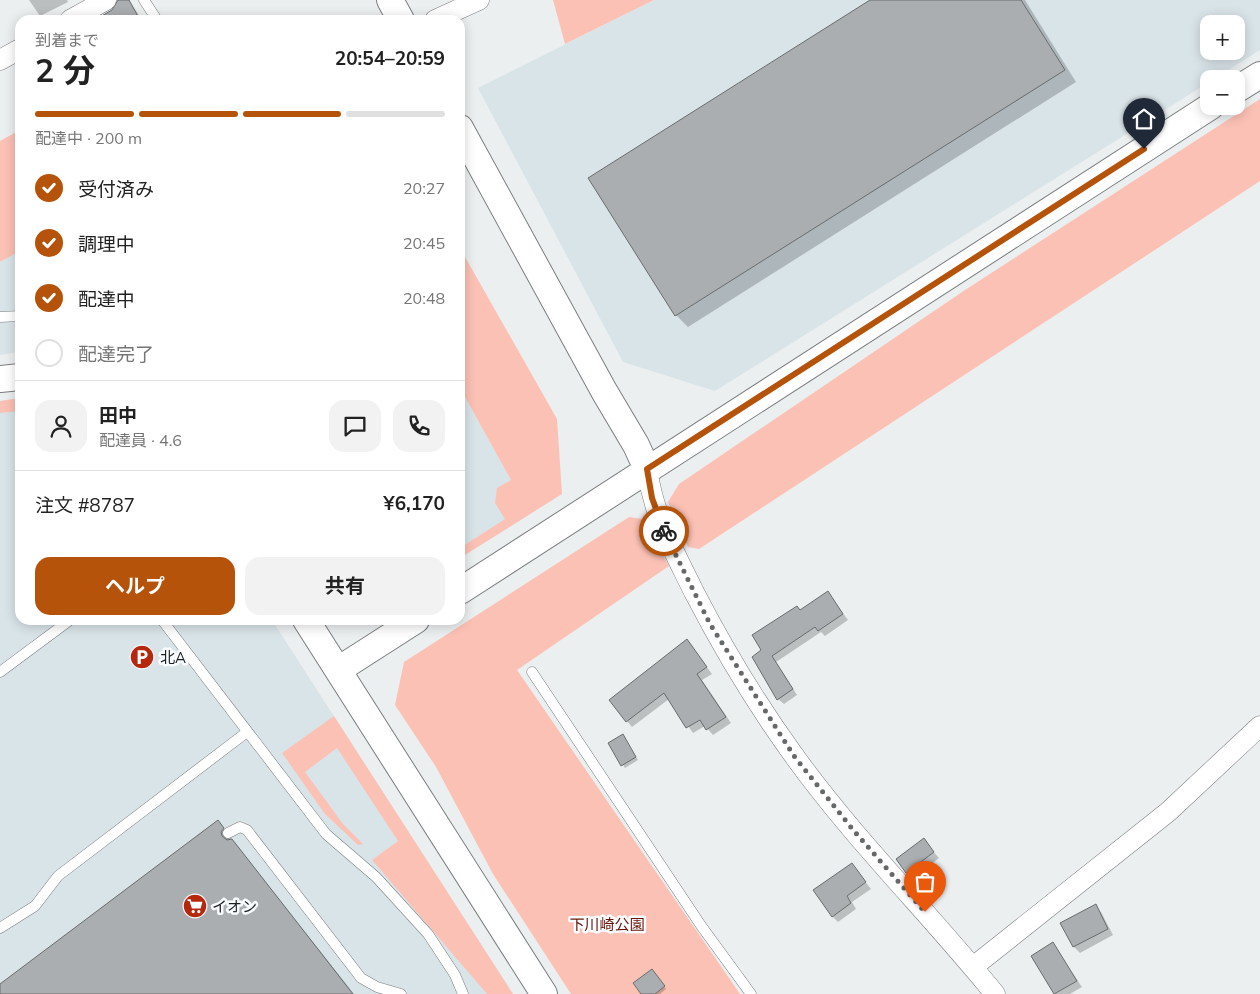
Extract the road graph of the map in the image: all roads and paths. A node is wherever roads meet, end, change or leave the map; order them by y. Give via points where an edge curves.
1 (106, 0) edge
2 (144, 0) edge
3 (390, 0) edge
4 (478, 0) edge
5 (79, 10) edge
6 (154, 15) edge
7 (398, 15) edge
8 (445, 15) edge
9 (15, 51) edge
10 (0, 60) edge
11 (1260, 75) edge
12 (1245, 84) edge
13 (1200, 113) edge
14 (465, 137) edge
15 (15, 316) edge
16 (0, 317) edge
17 (15, 378) edge
18 (0, 379) edge
19 (647, 469) junction
20 (465, 588) edge
21 (63, 625) edge
22 (166, 625) edge
23 (309, 625) edge
24 (408, 625) edge
25 (338, 670) junction
26 (0, 672) edge
27 (532, 672) dead end
28 (1260, 726) edge
29 (248, 732) junction
30 (228, 833) dead end
31 (0, 928) edge
32 (972, 966) junction
33 (401, 994) edge
34 (463, 994) edge
35 (544, 994) edge
36 (751, 994) edge
37 (995, 994) edge

1 - 5 street
2 - 6 lane
3 - 7 street
4 - 8 street
9 - 10 street
11 - 12 street
13 - 19 street
14 - 19 street
15 - 16 lane
17 - 18 street
19 - 20 street
19 - 32 street via 652,498 664,529 706,615 794,756 854,831
21 - 26 lane
22 - 29 lane
23 - 25 street
24 - 25 street
25 - 35 street
27 - 36 lane via 702,927
28 - 32 street via 1168,812
29 - 31 lane via 58,876 35,906
29 - 34 lane via 326,834 376,877 428,934 455,975
30 - 33 lane via 240,827 247,830 361,978
32 - 37 street

